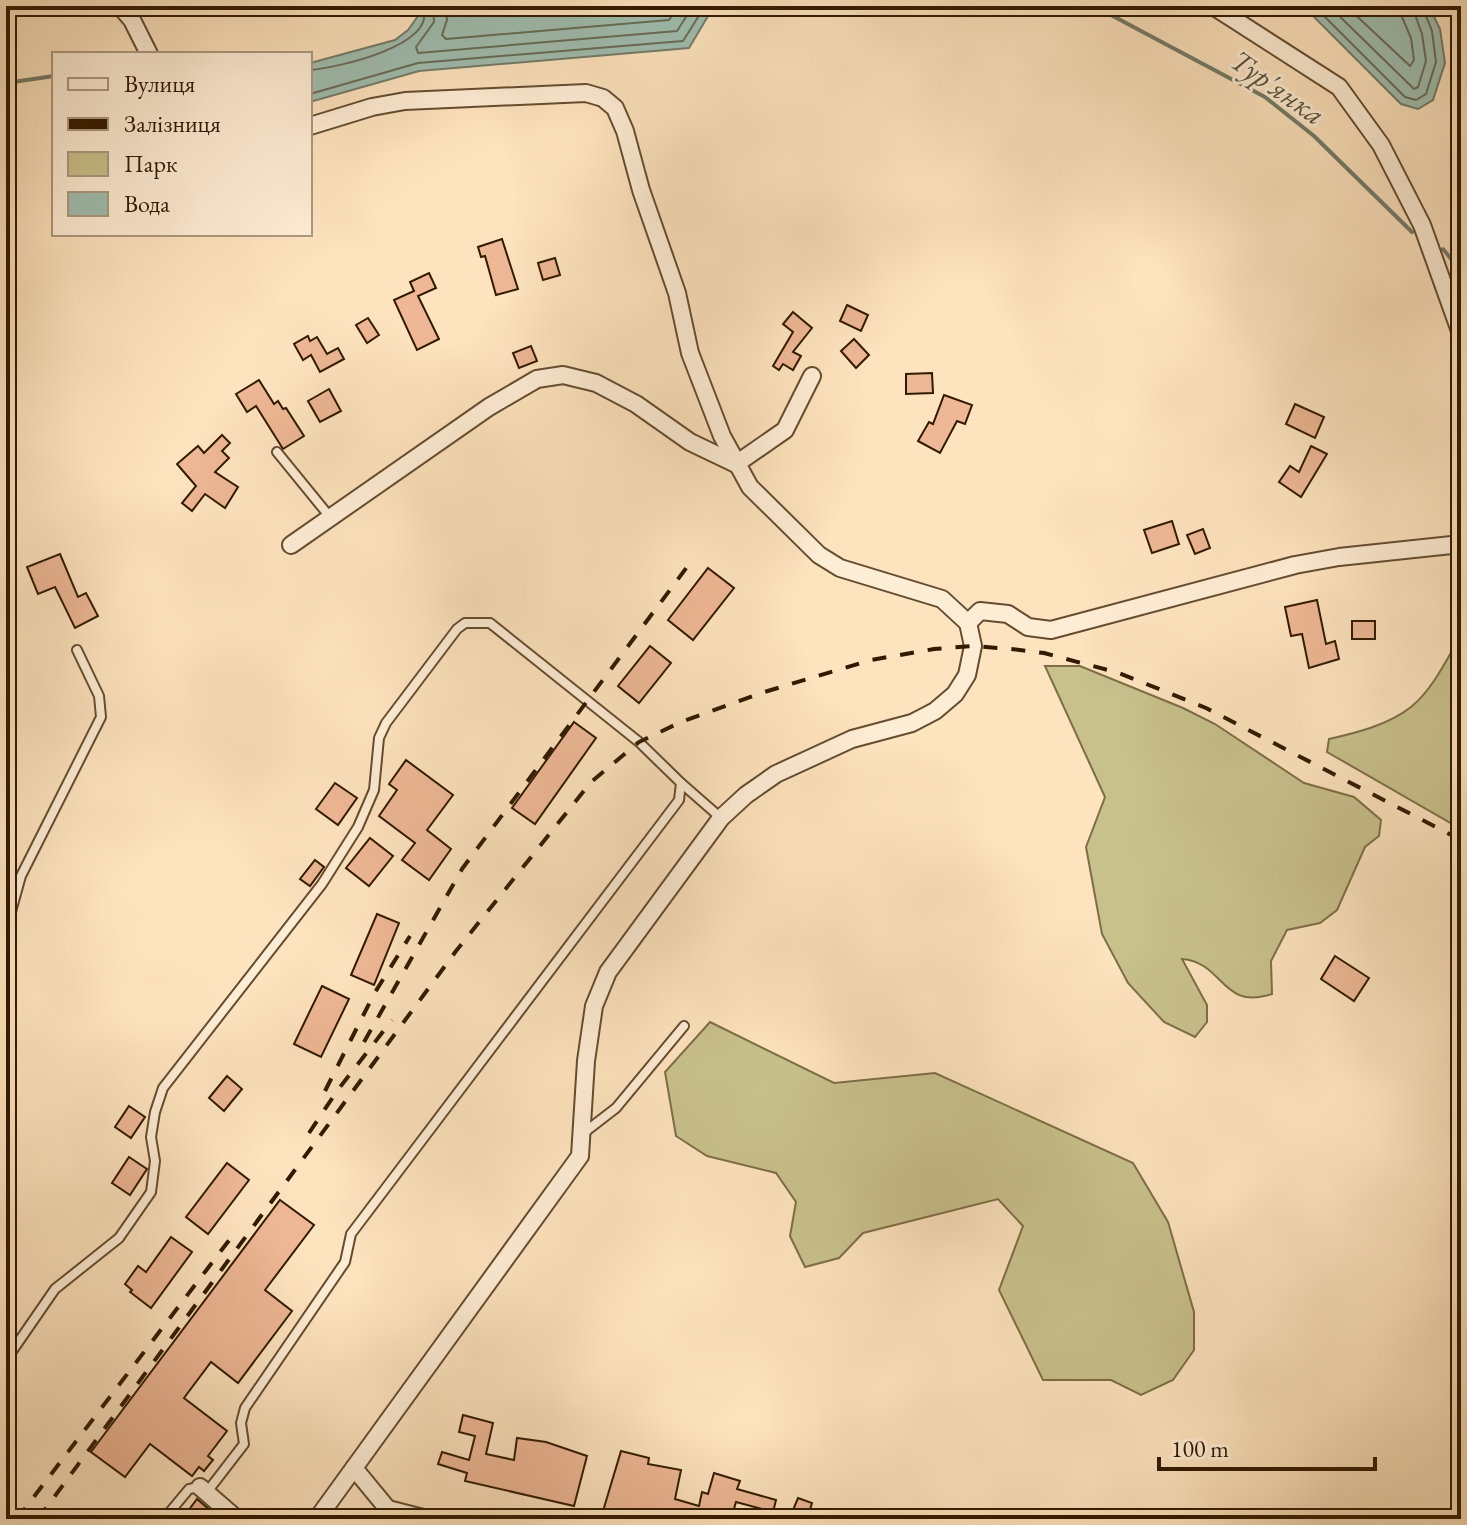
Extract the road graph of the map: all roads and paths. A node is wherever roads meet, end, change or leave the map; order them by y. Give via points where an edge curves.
1 (120, 6) edge
2 (1213, 6) edge
3 (148, 52) edge
4 (312, 125) edge
5 (1461, 334) edge
6 (812, 376) dead end
7 (277, 452) dead end
8 (736, 464) junction
9 (330, 517) junction
10 (1461, 544) edge
11 (291, 545) dead end
12 (968, 623) junction
13 (77, 650) dead end
14 (681, 783) junction
15 (721, 818) junction
16 (6, 930) edge
17 (684, 1026) dead end
18 (581, 1135) junction
19 (6, 1360) edge
20 (354, 1468) junction
21 (204, 1490) junction
22 (392, 1514) edge
23 (164, 1519) edge
24 (237, 1519) edge
25 (317, 1519) edge
26 (427, 1519) edge

1 - 3 street
2 - 5 street via 1339,87 1381,145 1422,225
4 - 8 street via 405,101 586,93 603,98 615,108 625,131 677,293 690,353
6 - 8 street via 785,430
7 - 9 lane
8 - 9 street via 596,383 563,375 523,385
8 - 12 street via 750,487 819,555 864,577 942,599
9 - 11 street
10 - 12 street via 1295,565 1051,630 1028,627 991,611 980,611
12 - 15 street via 973,646 967,675 935,711 912,723 852,739 776,774
13 - 16 lane via 99,696 101,717 21,876
14 - 15 lane
14 - 19 lane via 639,742 490,623 465,623 457,629 386,723 379,738 374,790 322,884 163,1088 151,1137 151,1192 119,1238 55,1289
14 - 21 lane via 673,809 351,1234 345,1262 245,1408 244,1444
15 - 18 street via 608,972 594,1006
17 - 18 lane via 616,1108
18 - 20 street via 580,1156
20 - 22 street
20 - 25 street
21 - 23 lane via 189,1489
21 - 24 street
22 - 26 street

